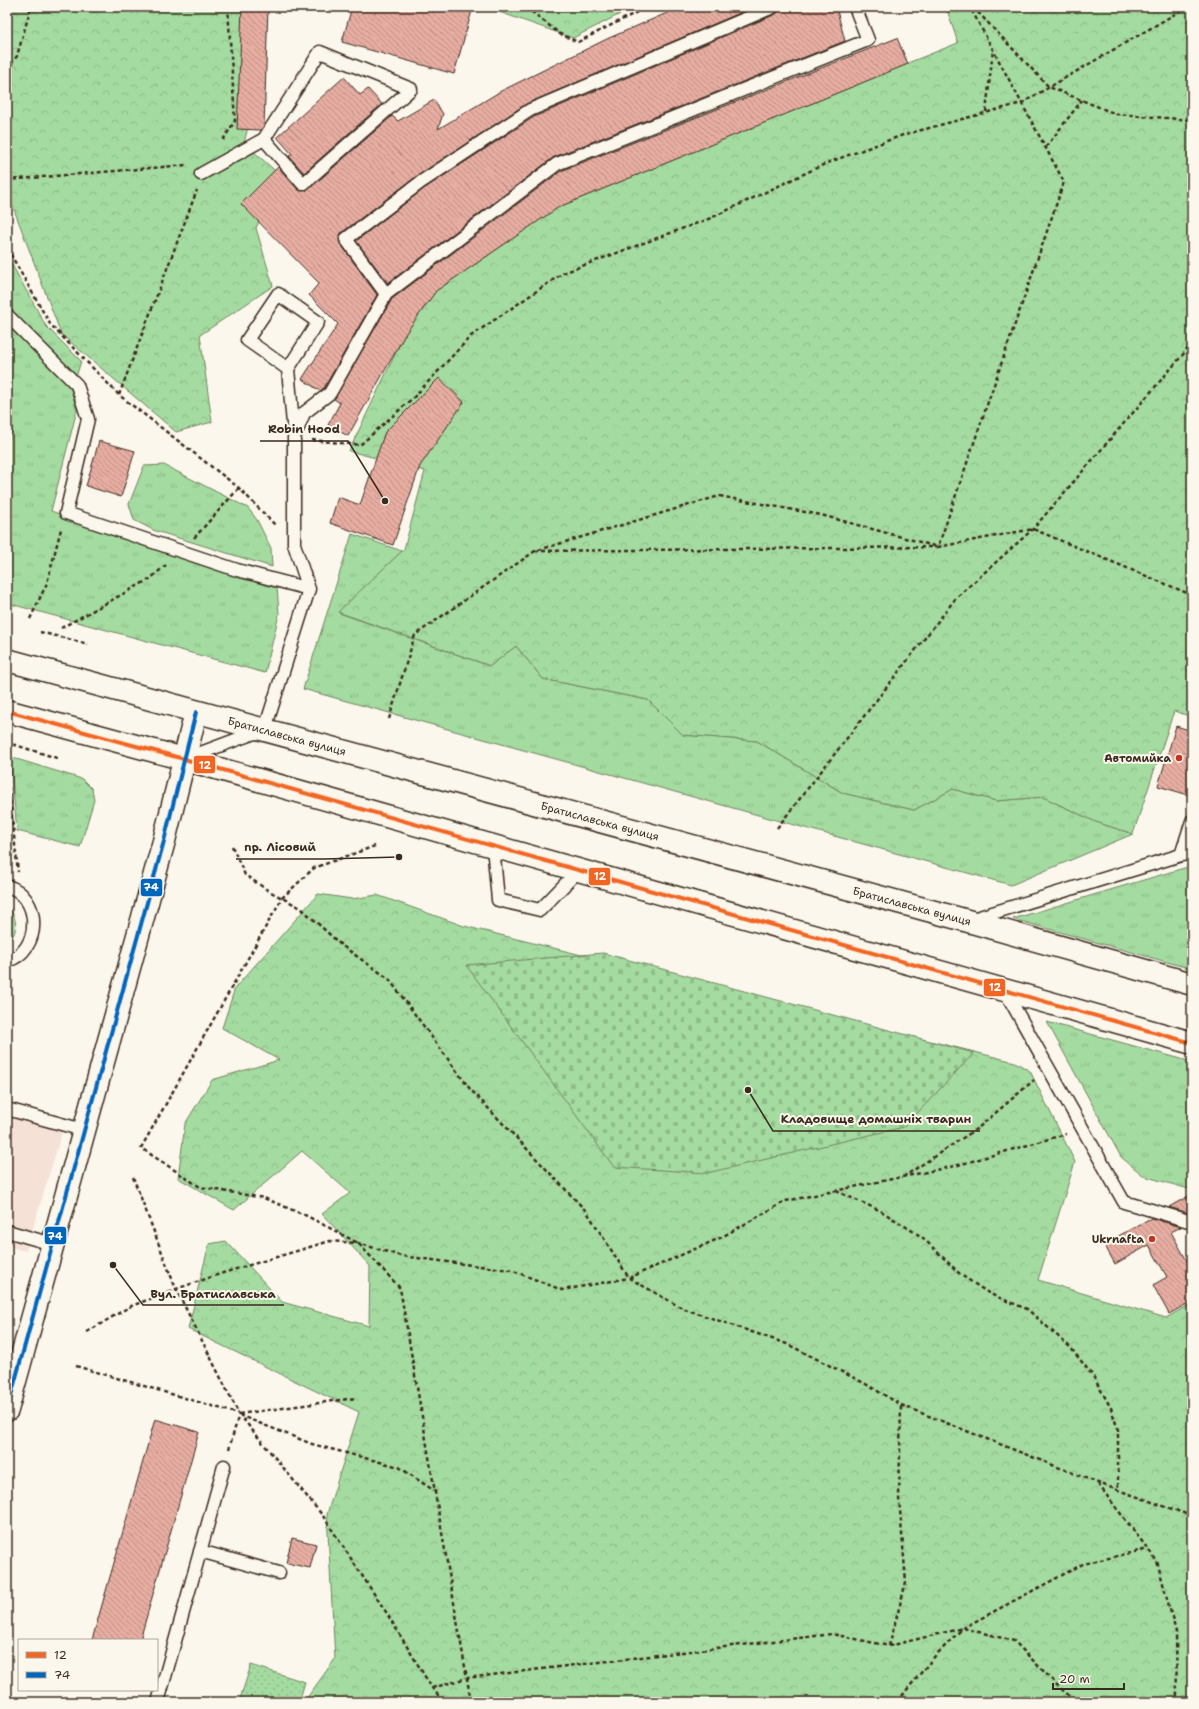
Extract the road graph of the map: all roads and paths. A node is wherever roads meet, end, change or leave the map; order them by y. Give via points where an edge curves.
1 (31, 7) edge
2 (228, 7) edge
3 (526, 7) edge
4 (647, 7) edge
5 (773, 7) edge
6 (855, 7) edge
7 (970, 7) edge
8 (973, 7) edge
9 (1187, 7) edge
10 (993, 49) junction
11 (7, 70) edge
12 (1049, 87) junction
13 (1082, 100) junction
14 (1022, 103) junction
15 (986, 112) junction
16 (1192, 120) edge
17 (264, 139) junction
18 (222, 141) dead end
19 (1046, 147) junction
20 (201, 174) junction
21 (7, 180) edge
22 (7, 248) edge
23 (386, 294) junction
24 (7, 315) edge
25 (1192, 344) edge
26 (288, 369) junction
27 (119, 395) junction
28 (294, 438) junction
29 (239, 488) junction
30 (66, 513) junction
31 (1033, 529) junction
32 (294, 544) junction
33 (938, 547) junction
34 (535, 551) junction
35 (182, 552) junction
36 (309, 589) junction
37 (1192, 595) edge
38 (30, 620) dead end
39 (61, 628) dead end
40 (40, 632) dead end
41 (88, 644) dead end
42 (7, 660) edge
43 (7, 711) edge
44 (196, 712) junction
45 (389, 719) dead end
46 (265, 730) junction
47 (7, 747) edge
48 (57, 758) dead end
49 (184, 759) junction
50 (7, 773) edge
51 (1192, 821) edge
52 (777, 828) dead end
53 (232, 846) dead end
54 (375, 846) dead end
55 (493, 846) junction
56 (14, 852) dead end
57 (1186, 855) edge
58 (579, 870) junction
59 (7, 886) edge
60 (282, 898) junction
61 (968, 921) junction
62 (7, 961) edge
63 (1192, 984) edge
64 (1005, 990) junction
65 (1192, 1043) edge
66 (1049, 1066) junction
67 (7, 1110) edge
68 (1084, 1128) junction
69 (83, 1130) junction
70 (133, 1177) dead end
71 (902, 1177) junction
72 (836, 1191) junction
73 (1192, 1222) edge
74 (7, 1231) edge
75 (358, 1243) junction
76 (52, 1244) junction
77 (629, 1278) junction
78 (176, 1289) junction
79 (88, 1332) dead end
80 (76, 1366) dead end
81 (355, 1398) dead end
82 (901, 1405) junction
83 (7, 1410) edge
84 (239, 1414) junction
85 (224, 1466) joint
86 (1098, 1483) junction
87 (1118, 1490) junction
88 (436, 1493) junction
89 (1192, 1516) edge
90 (1148, 1549) junction
91 (200, 1551) junction
92 (279, 1574) dead end
93 (963, 1628) junction
94 (889, 1646) junction
95 (467, 1678) junction
96 (432, 1688) junction
97 (158, 1702) edge
98 (444, 1702) edge
99 (471, 1702) edge
100 (898, 1702) edge
101 (1078, 1702) edge
102 (1177, 1702) edge

1 - 11 path via 17,56
2 - 18 path via 235,121
3 - 4 path via 560,34 578,42
5 - 23 lane via 530,110 421,182 346,239
6 - 23 lane via 868,40 557,164
7 - 10 path
8 - 12 path
9 - 12 path
10 - 14 path
10 - 15 path
12 - 13 path
12 - 14 path
13 - 16 path via 1116,114
13 - 19 path
14 - 15 path
14 - 19 path
15 - 28 path via 903,135 834,161 711,218 563,273 471,336 414,397 360,445
17 - 17 lane via 303,184 411,89 320,52
17 - 20 lane
19 - 33 path via 1064,182
20 - 21 path via 184,164
20 - 27 path via 195,200
22 - 27 path via 50,324
23 - 28 lane via 330,393 304,413
24 - 30 lane via 77,385 88,419
25 - 31 path
26 - 26 lane via 318,322 278,294 247,340
26 - 28 lane
27 - 29 path
28 - 32 lane
29 - 32 path
29 - 35 path
30 - 35 lane
30 - 38 path via 47,583
31 - 33 path
31 - 37 path
31 - 52 path via 956,598
32 - 36 lane
33 - 34 path
33 - 34 path via 821,515 719,496
34 - 45 path via 414,636
35 - 36 lane
35 - 39 path via 150,578
36 - 46 lane
40 - 41 path
42 - 44 main road, Братиславська вулиця
43 - 49 main road
44 - 46 main road, Братиславська вулиця
44 - 49 main road
46 - 49 lane
46 - 61 main road, Братиславська вулиця
47 - 48 path via 12,744
49 - 55 main road
49 - 69 main road via 164,841
50 - 56 path
51 - 57 lane
53 - 60 path via 245,875
54 - 60 path via 314,868
55 - 58 main road
55 - 58 lane via 498,900 540,910
57 - 61 lane
58 - 64 main road
59 - 62 lane via 22,895 30,906 33,918 29,944 21,954
60 - 75 path via 141,1148 200,1186 264,1198
60 - 77 path via 301,908 341,945 389,978 470,1089 587,1212
61 - 63 main road, Братиславська вулиця
64 - 65 main road
64 - 66 lane
66 - 68 lane
66 - 71 path via 978,1128
67 - 69 lane
68 - 71 path via 955,1166
68 - 73 lane via 1124,1202
69 - 76 main road
70 - 78 path
71 - 72 path
72 - 77 path via 786,1201 720,1238
72 - 87 path via 881,1211 922,1237 961,1275 990,1294 1027,1308 1070,1346 1093,1376 1111,1408 1118,1430
74 - 76 lane
75 - 77 path via 402,1256 510,1270 562,1290
75 - 78 path via 330,1242
75 - 88 path via 400,1288
76 - 83 main road
77 - 82 path via 682,1308 786,1344 864,1383
78 - 79 path via 129,1307
78 - 84 path
80 - 84 path
81 - 84 path
82 - 86 path
82 - 94 path via 899,1498 906,1582
84 - 85 path
84 - 88 path via 312,1444 399,1467
84 - 96 path via 324,1516
85 - 91 lane
86 - 87 path
86 - 90 path
87 - 89 path
88 - 95 path
90 - 93 path via 1083,1564
90 - 102 path via 1157,1562 1176,1632
91 - 92 lane
91 - 97 lane
93 - 94 path
93 - 100 path via 935,1656
93 - 101 path via 1014,1641 1058,1687
94 - 95 path via 832,1634
95 - 96 path
95 - 99 path
96 - 98 path

